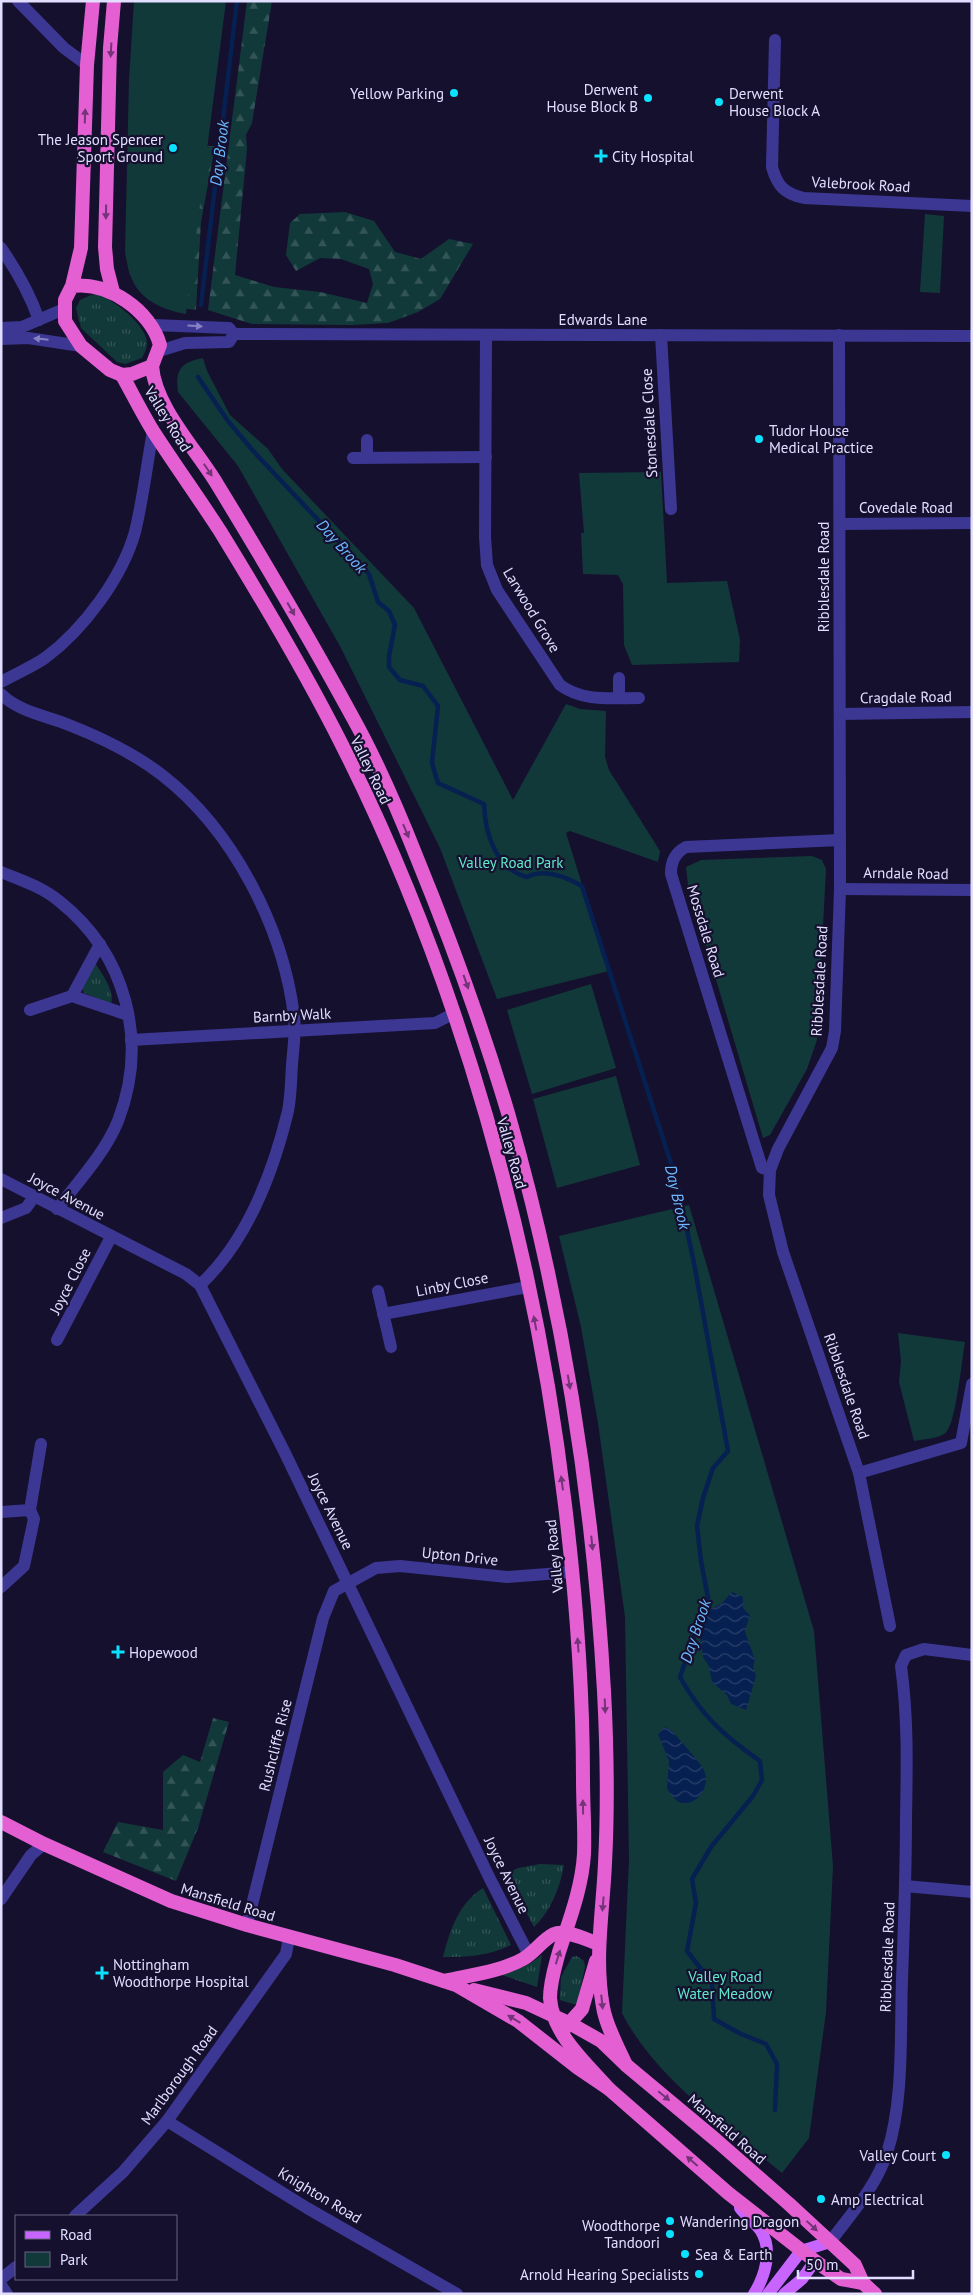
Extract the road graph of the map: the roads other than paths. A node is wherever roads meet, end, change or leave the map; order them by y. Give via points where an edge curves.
1 (18, 1) edge
2 (93, 1) edge
3 (114, 1) edge
4 (775, 40) dead end
5 (87, 65) junction
6 (972, 206) edge
7 (1, 248) edge
8 (72, 286) junction
9 (113, 292) junction
10 (64, 309) junction
11 (39, 320) junction
12 (153, 325) junction
13 (1, 328) edge
14 (234, 334) junction
15 (486, 335) junction
16 (661, 335) junction
17 (840, 335) junction
18 (972, 336) edge
19 (1, 339) edge
20 (81, 346) junction
21 (159, 351) junction
22 (152, 366) junction
23 (122, 374) junction
24 (153, 431) junction
25 (367, 440) dead end
26 (486, 457) junction
27 (353, 458) dead end
28 (367, 458) junction
29 (671, 509) dead end
30 (972, 523) edge
31 (840, 524) junction
32 (619, 678) dead end
33 (1, 682) edge
34 (1, 694) edge
35 (619, 698) junction
36 (638, 698) dead end
37 (972, 712) edge
38 (840, 714) junction
39 (840, 840) junction
40 (1, 872) edge
41 (840, 889) junction
42 (972, 890) edge
43 (100, 944) junction
44 (72, 996) junction
45 (30, 1010) dead end
46 (453, 1014) junction
47 (128, 1015) junction
48 (294, 1031) junction
49 (131, 1040) junction
50 (770, 1170) junction
51 (1, 1179) edge
52 (34, 1196) junction
53 (57, 1209) junction
54 (1, 1218) edge
55 (111, 1237) junction
56 (551, 1283) junction
57 (200, 1284) junction
58 (528, 1287) junction
59 (378, 1291) dead end
60 (383, 1314) junction
61 (57, 1340) dead end
62 (390, 1347) dead end
63 (972, 1384) edge
64 (42, 1444) dead end
65 (859, 1473) junction
66 (30, 1510) junction
67 (1, 1512) edge
68 (594, 1570) junction
69 (573, 1572) junction
70 (348, 1582) junction
71 (1, 1587) edge
72 (890, 1626) dead end
73 (972, 1655) edge
74 (1, 1822) edge
75 (44, 1844) junction
76 (905, 1886) junction
77 (972, 1892) edge
78 (1, 1899) edge
79 (247, 1925) junction
80 (565, 1933) junction
81 (289, 1937) junction
82 (598, 1948) junction
83 (529, 1955) junction
84 (450, 1983) junction
85 (555, 2016) junction
86 (567, 2027) junction
87 (538, 2036) junction
88 (626, 2065) junction
89 (609, 2089) junction
90 (168, 2121) junction
91 (728, 2193) junction
92 (76, 2215) edge
93 (830, 2242) junction
94 (801, 2251) junction
95 (815, 2261) junction
96 (15, 2268) edge
97 (1, 2279) edge
98 (863, 2283) junction
99 (1, 2285) edge
100 (8, 2294) edge
101 (457, 2294) edge
102 (754, 2294) edge
103 (768, 2294) edge
104 (784, 2294) edge
105 (875, 2294) edge

1 - 5 street via 64,48
2 - 5 highway
3 -> 9 highway via 105,247
4 - 6 street, Valebrook Road via 772,167 782,189 804,198
8 -> 5 highway via 83,225
7 - 11 street via 17,270
8 - 9 highway via 95,286
8 - 10 highway
9 - 12 highway
10 - 11 street
10 - 20 highway via 65,321
11 - 13 street via 22,327
12 -> 14 street, Edwards Lane via 229,328
12 - 21 highway
14 - 15 street, Edwards Lane
14 - 21 street, Edwards Lane via 229,342 185,343
15 - 16 street, Edwards Lane
15 - 26 street, Larwood Grove
16 - 17 street, Edwards Lane
16 - 29 street, Stonesdale Close
17 - 18 street, Edwards Lane
17 - 31 street, Ribblesdale Road
20 -> 19 street via 28,338
20 - 23 highway via 110,370
21 - 22 highway
22 - 23 highway via 143,372
22 -> 56 highway, Valley Road via 153,380 166,407 214,479 284,598 355,721 386,784 470,992 514,1137
23 - 24 highway, Valley Road
24 - 33 street via 134,534 100,600 83,623 44,658
24 - 46 highway, Valley Road via 250,582 342,746 396,863
25 - 28 street
26 - 28 street
26 - 35 street, Larwood Grove via 487,564 497,590 560,685 584,697
27 - 28 street
30 - 31 street, Covedale Road
31 - 38 street, Ribblesdale Road
32 - 35 street
34 - 48 street via 10,703 69,725 137,757 195,804 238,860 273,929
35 - 36 street, Larwood Grove
37 - 38 street, Cragdale Road
38 - 39 street, Ribblesdale Road
39 - 41 street, Ribblesdale Road
39 - 50 street, Mossdale Road via 686,848 679,851 671,866 762,1168
40 - 43 street via 30,883 58,900 82,921
41 - 42 street, Arndale Road
41 - 50 street, Ribblesdale Road via 832,1048
43 - 44 street
43 - 47 street via 119,977
44 - 45 street
44 - 47 street
46 - 48 street, Barnby Walk via 435,1022
46 - 58 highway, Valley Road via 504,1183
47 - 49 street
48 - 49 street, Barnby Walk
48 - 57 street via 288,1109 258,1202 241,1233
49 - 53 street via 129,1076 118,1121 101,1150
50 - 65 street, Ribblesdale Road via 769,1195 783,1252
51 - 52 street, Joyce Avenue
52 - 53 street, Joyce Avenue
52 - 54 street via 26,1208
53 - 55 street, Joyce Avenue
55 - 57 street, Joyce Avenue
55 - 61 street, Joyce Close
56 - 58 highway
56 -> 68 highway, Valley Road via 577,1430
57 - 70 street, Joyce Avenue
58 - 60 street, Linby Close
69 -> 58 highway, Valley Road via 556,1435
59 - 60 street
60 - 62 street
63 - 65 street via 961,1443
64 - 66 street
65 - 72 street, Ribblesdale Road
66 - 67 street
66 - 71 street via 34,1519 24,1566
68 - 69 highway
68 -> 82 highway, Valley Road via 602,1654 606,1765 606,1855
69 - 70 street, Upton Drive via 507,1577 400,1566 376,1568
80 -> 69 highway, Valley Road via 584,1856 583,1707
70 - 79 street, Rushcliffe Rise via 334,1591 323,1618
70 - 83 street, Joyce Avenue
73 - 76 street, Ribblesdale Road via 924,1649 906,1655 901,1666 908,1743
74 - 75 highway, Mansfield Road
75 - 78 street via 31,1855
75 - 79 highway, Mansfield Road via 144,1891
76 - 77 street
76 - 93 street, Ribblesdale Road via 899,2076 892,2135 869,2190
79 - 81 highway, Mansfield Road
80 - 82 highway
80 - 83 highway via 554,1934
85 -> 80 highway, Valley Road via 550,1998 553,1973
81 - 84 highway, Mansfield Road
81 - 90 street, Marlborough Road via 286,1954
82 - 86 highway, Valley Road via 582,2009
82 -> 88 highway, Valley Road via 604,2012
83 - 84 highway via 503,1967
84 - 85 highway, Mansfield Road via 526,2003
87 -> 84 highway, Mansfield Road via 518,2021
85 - 86 highway, Mansfield Road
86 - 87 highway via 551,2036
86 - 88 highway, Mansfield Road via 601,2041
86 - 89 highway, Mansfield Road via 576,2053
87 - 89 highway, Mansfield Road
88 -> 93 highway, Mansfield Road
91 -> 89 highway, Mansfield Road
90 - 92 street, Marlborough Road via 123,2172
90 - 101 street, Knighton Road via 307,2208
91 - 94 highway, Mansfield Road
91 - 102 main road via 762,2232 765,2240 765,2270
93 - 94 main road
93 - 95 highway
93 - 98 highway, Mansfield Road via 855,2266
94 - 95 highway, Mansfield Road
94 - 103 main road
95 - 98 highway, Mansfield Road via 841,2279
95 - 104 main road via 802,2279
96 - 97 street
98 - 105 highway, Mansfield Road
99 - 100 street

